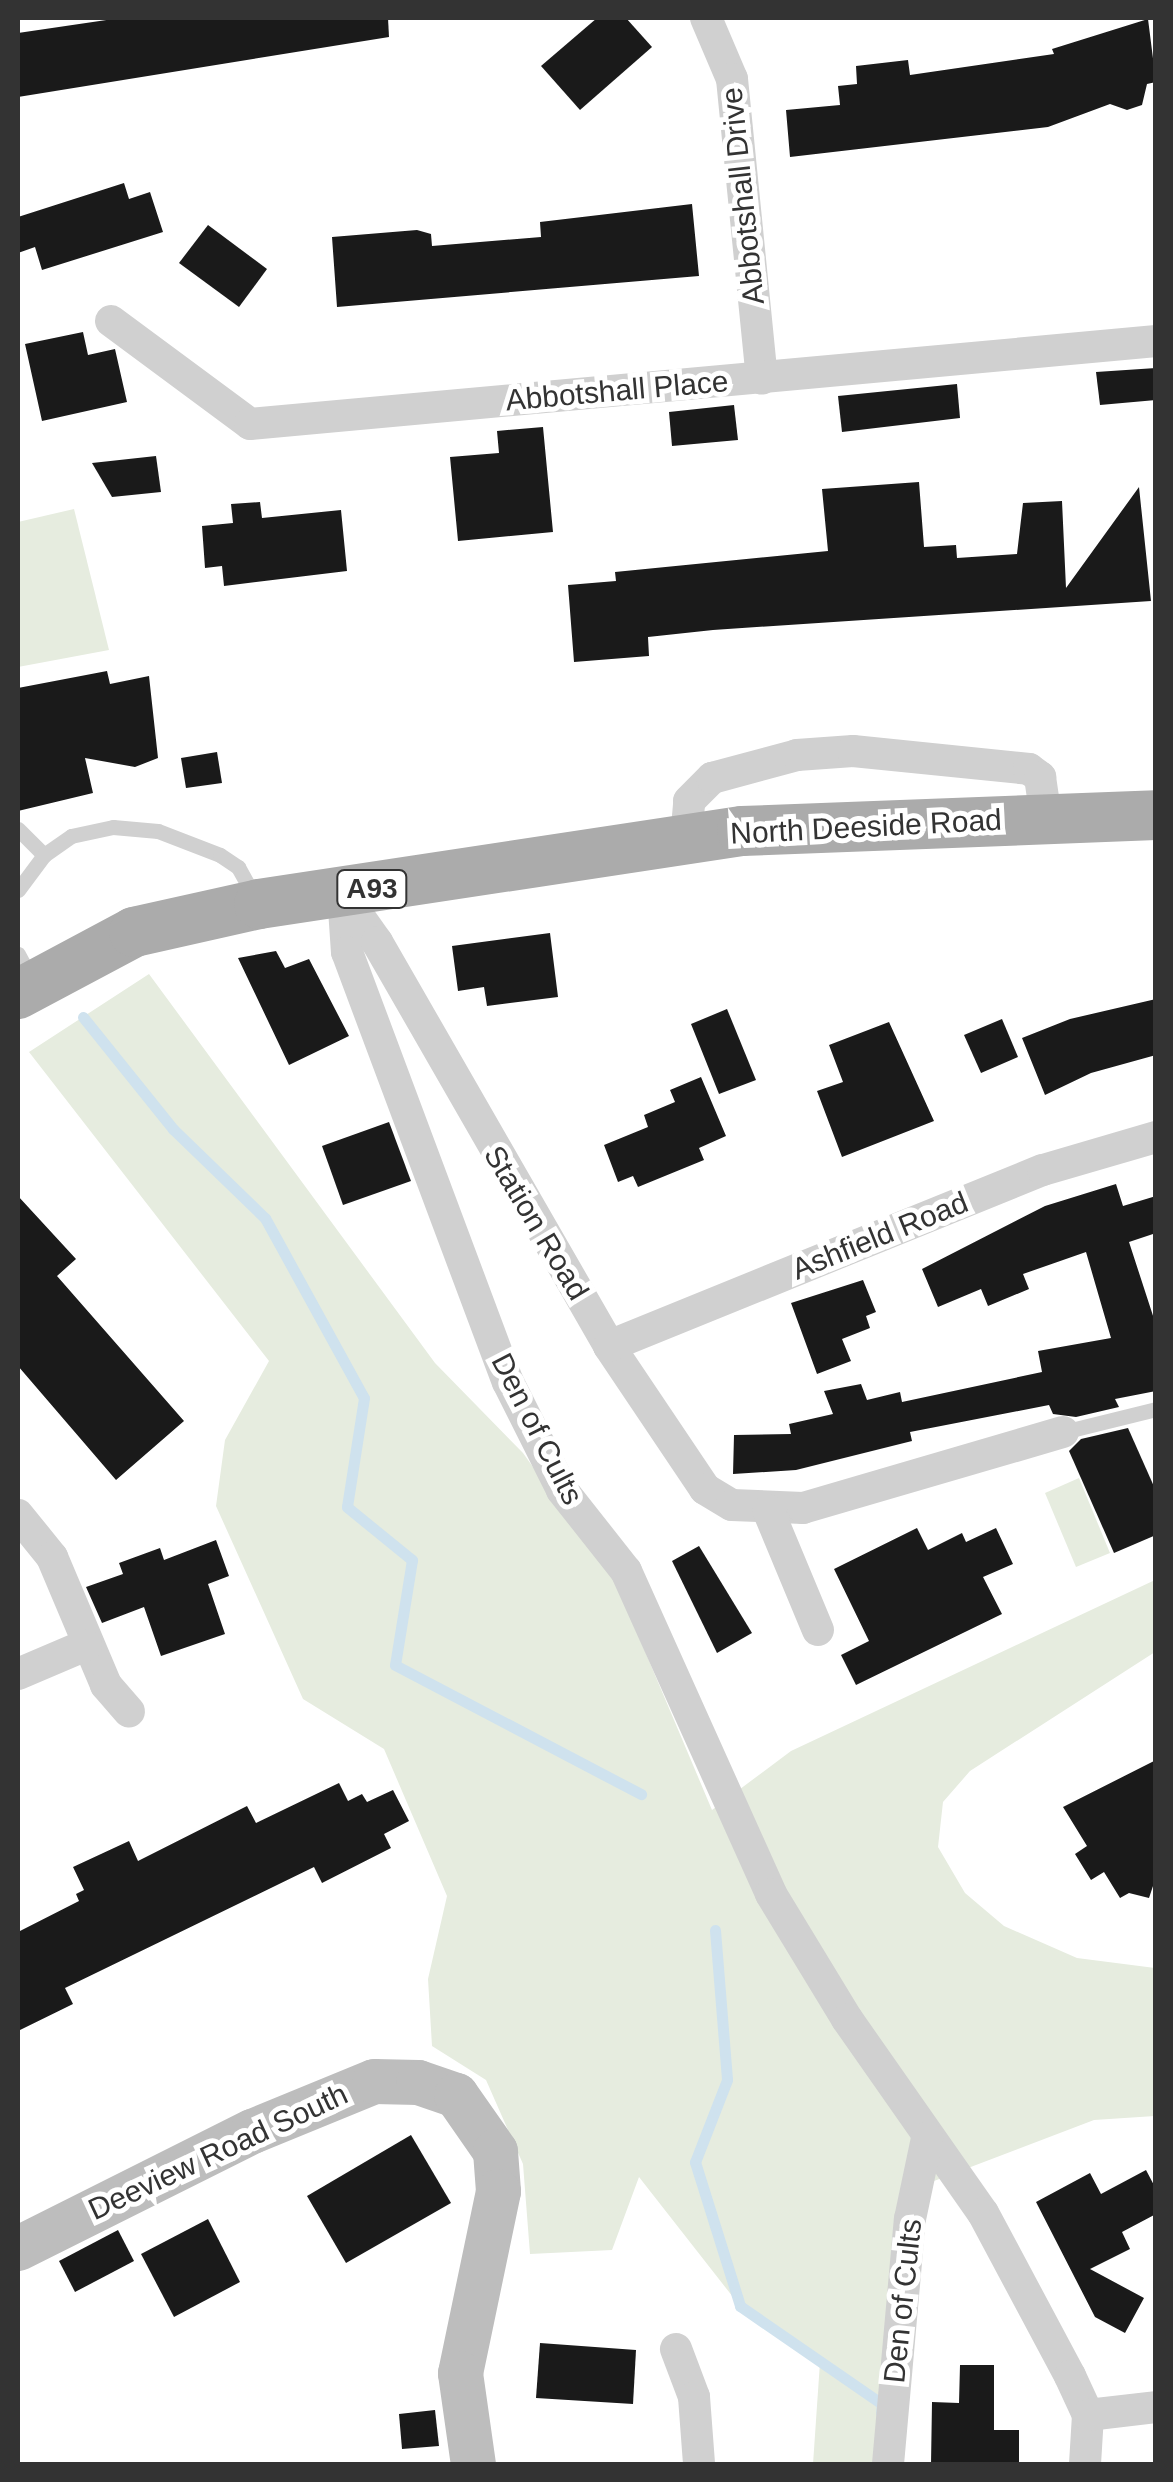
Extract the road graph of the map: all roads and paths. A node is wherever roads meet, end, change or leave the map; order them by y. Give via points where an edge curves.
1 (706, 18) edge
2 (111, 321) dead end
3 (1156, 341) edge
4 (762, 378) junction
5 (1156, 816) edge
6 (1046, 818) junction
7 (18, 829) edge
8 (686, 839) junction
9 (44, 855) junction
10 (18, 890) edge
11 (343, 894) junction
12 (259, 904) junction
13 (23, 977) edge
14 (1156, 1137) edge
15 (609, 1346) junction
16 (1156, 1409) edge
17 (1063, 1432) joint
18 (768, 1510) junction
19 (18, 1514) edge
20 (818, 1630) dead end
21 (86, 1644) junction
22 (18, 1674) edge
23 (129, 1711) dead end
24 (927, 2138) junction
25 (18, 2248) edge
26 (676, 2349) dead end
27 (1156, 2406) edge
28 (1088, 2414) junction
29 (473, 2464) edge
30 (699, 2464) edge
31 (888, 2464) edge
32 (1085, 2464) edge

1 - 4 street, Abbotshall Drive via 732,79
2 - 4 street, Abbotshall Place via 250,424
3 - 4 street, Abbotshall Place
5 - 6 main road, North Deeside Road / A93
6 - 8 main road, North Deeside Road / A93 via 787,828
6 - 8 street, North Deeside Road via 1040,777 1029,769 853,751 797,755 712,778 688,801
7 - 9 lane
8 - 11 main road, North Deeside Road / A93
9 - 10 lane
9 - 12 lane via 70,836 113,827 158,832 238,867
11 - 12 main road, North Deeside Road / A93
11 - 15 street, Station Road
11 - 24 street, Den of Cults via 347,952 508,1382 562,1490 626,1571 770,1894
12 - 13 main road, North Deeside Road / A93 via 134,932
14 - 15 street, Ashfield Road via 1043,1170
15 - 18 street, Station Road via 704,1489 732,1505
16 - 17 lane
17 - 18 street, Station Road via 803,1508
18 - 20 street
19 - 21 street via 52,1558
21 - 22 street
21 - 23 street via 106,1686
24 - 28 street, Den of Cults via 983,2213
24 - 31 street, Den of Cults via 910,2219
25 - 29 street, Deeview Road South via 252,2131 374,2081 418,2082 456,2095 494,2151 498,2190 460,2373
26 - 30 street via 694,2397
27 - 28 street
28 - 32 street

